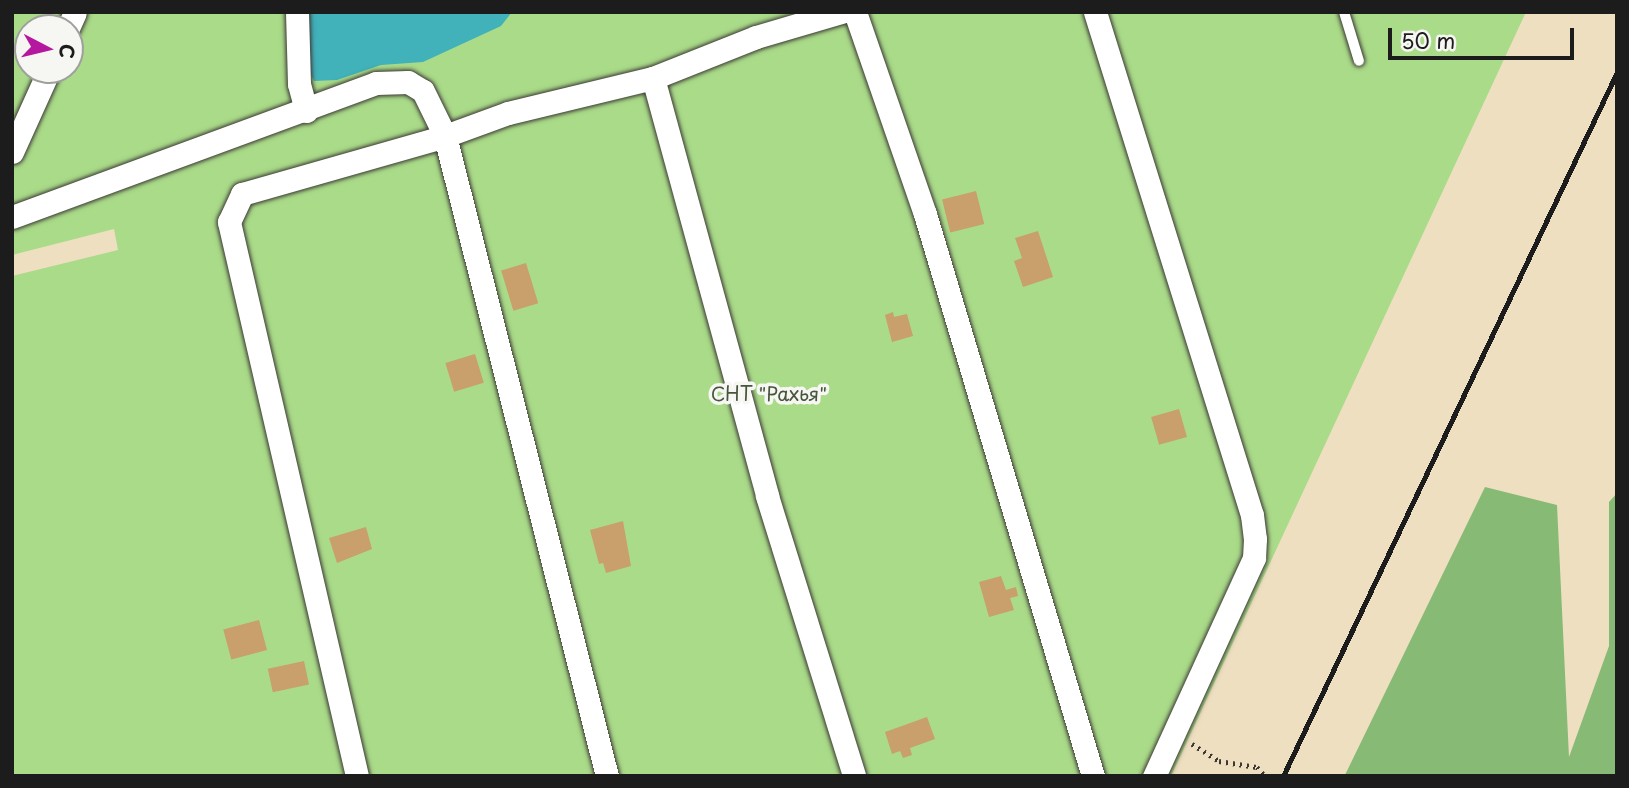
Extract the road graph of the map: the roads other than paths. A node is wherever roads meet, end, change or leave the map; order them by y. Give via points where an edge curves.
1 (297, 12) edge
2 (841, 12) edge
3 (855, 12) edge
4 (1095, 12) edge
5 (1344, 12) edge
6 (1359, 61) dead end
7 (653, 78) junction
8 (43, 84) edge
9 (306, 111) junction
10 (439, 128) junction
11 (12, 152) edge
12 (12, 217) edge
13 (357, 776) edge
14 (607, 776) edge
15 (854, 776) edge
16 (1093, 776) edge
17 (1154, 776) edge

1 - 9 street via 299,84
2 - 7 street via 755,37
3 - 16 street via 925,214
4 - 17 street via 1252,515 1255,539 1254,558
5 - 6 lane
7 - 10 street
7 - 15 street via 767,496
8 - 11 street
9 - 10 street via 393,80 423,91
9 - 12 street
10 - 13 street via 242,194 229,222
10 - 14 street

